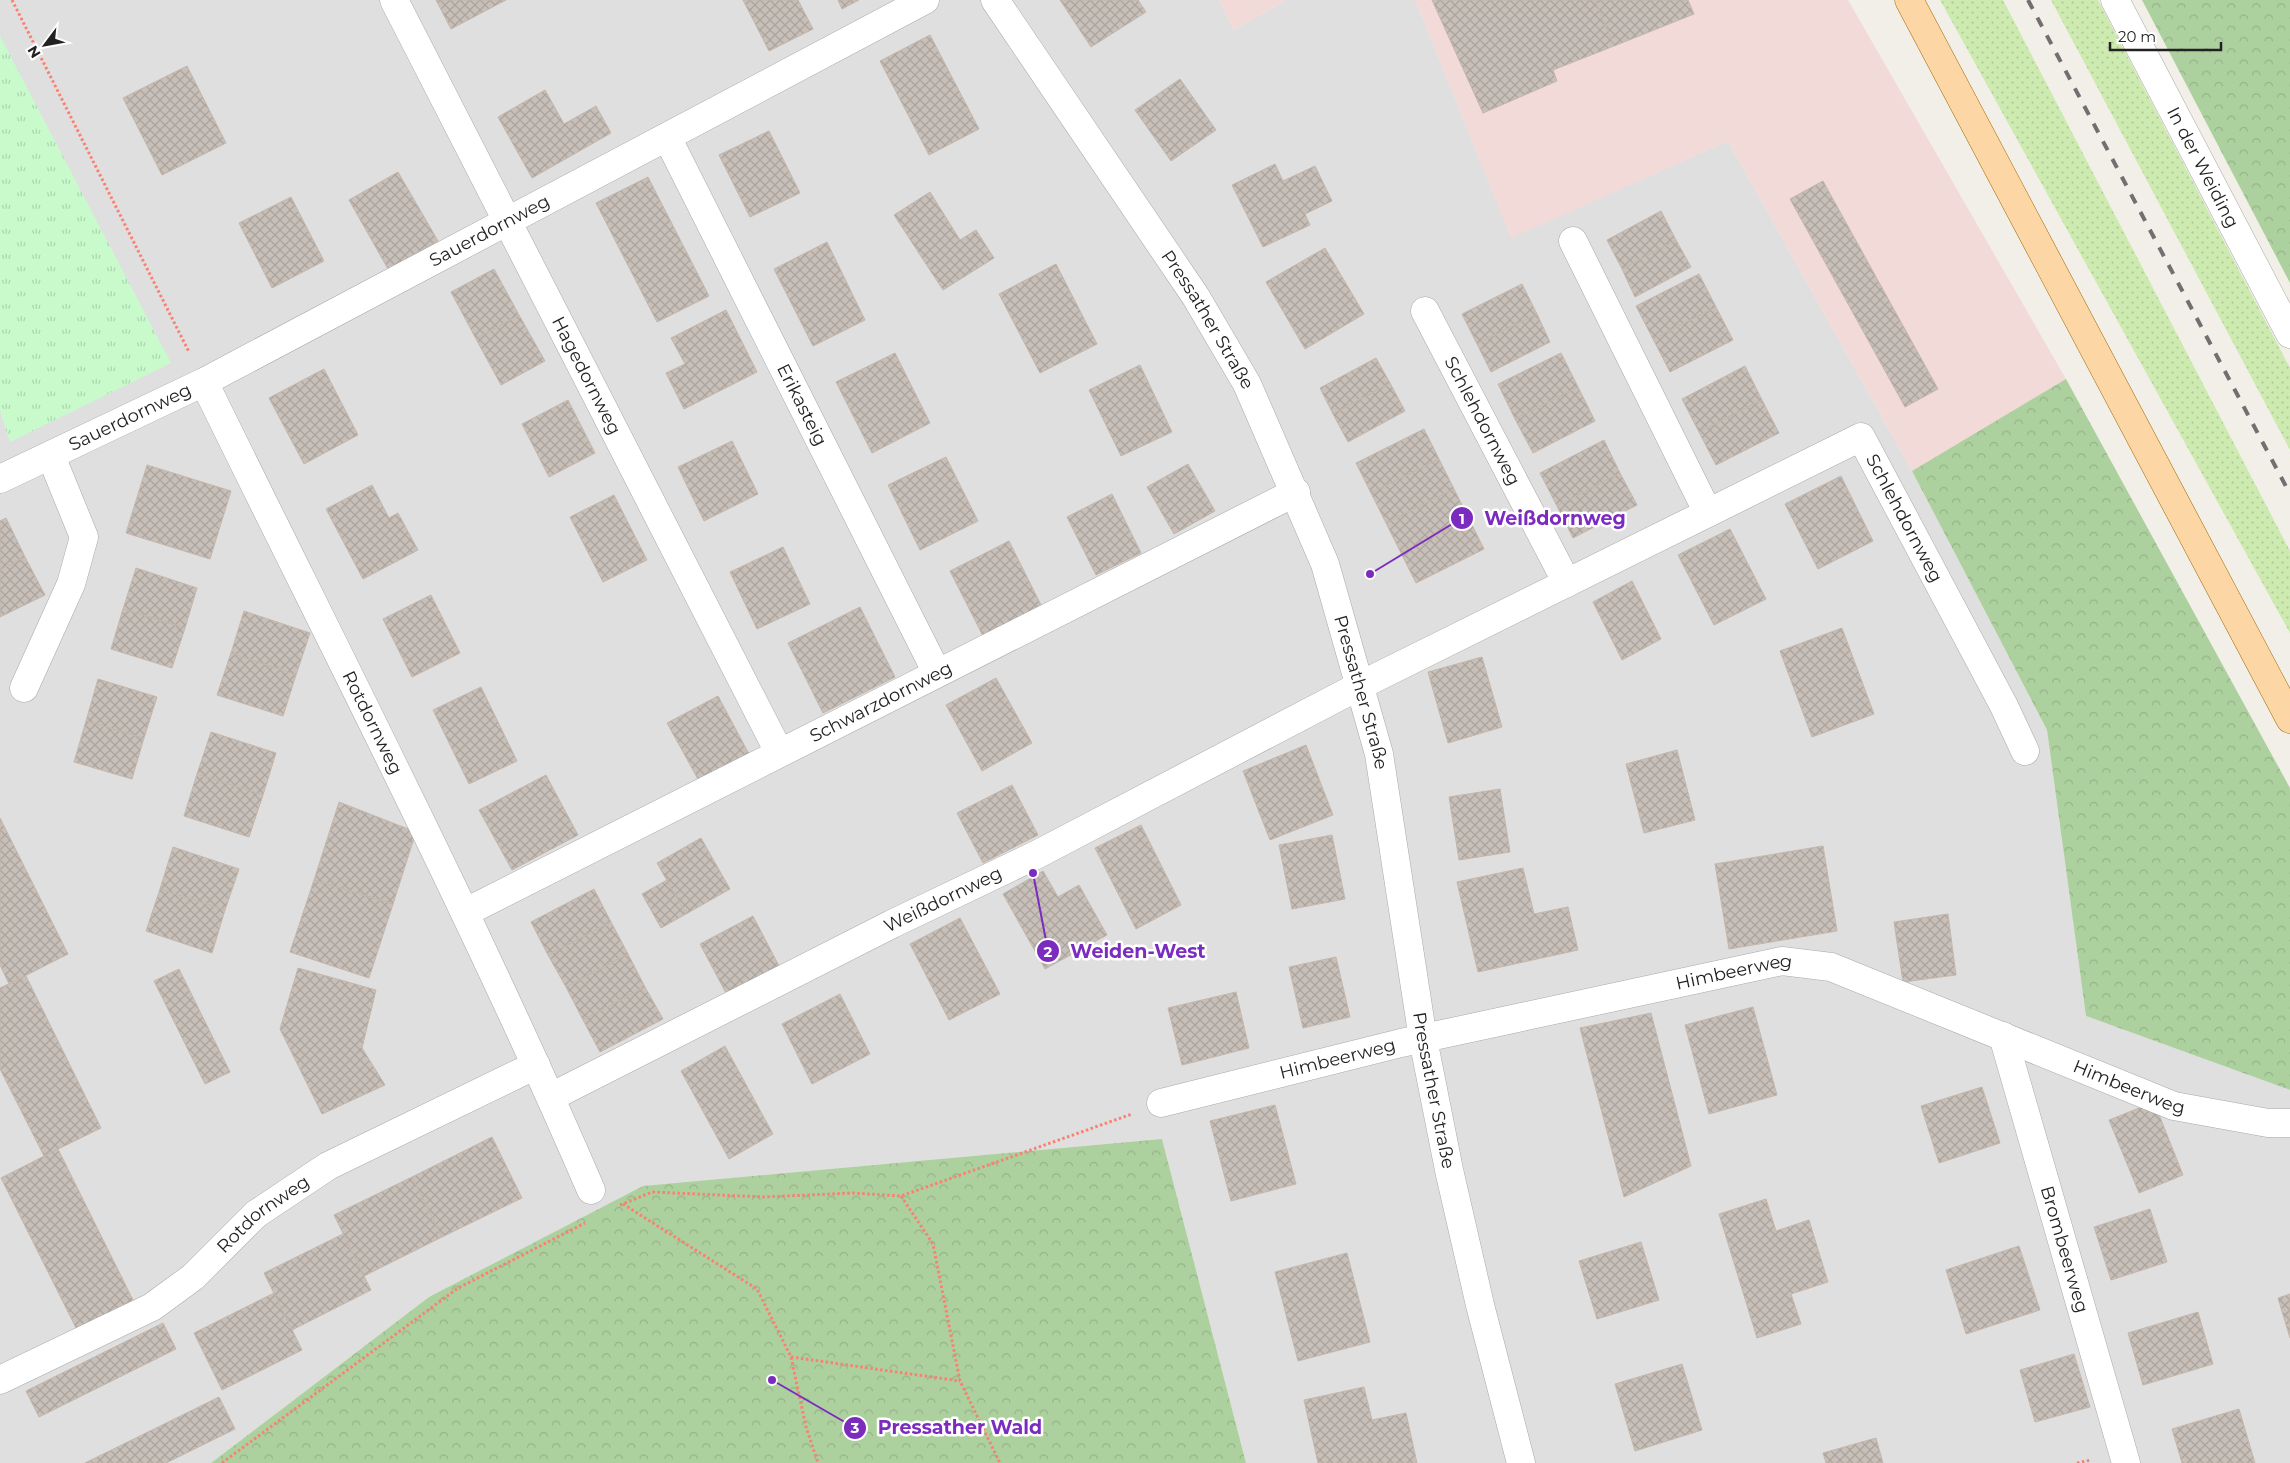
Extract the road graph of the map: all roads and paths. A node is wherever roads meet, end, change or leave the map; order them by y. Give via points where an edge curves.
1 (12, 0) edge
2 (394, 0) edge
3 (925, 0) edge
4 (996, 0) edge
5 (1909, 0) edge
6 (2114, 0) edge
7 (667, 137) junction
8 (506, 222) junction
9 (1572, 241) dead end
10 (1425, 311) dead end
11 (2290, 334) edge
12 (204, 382) junction
13 (51, 456) junction
14 (0, 478) edge
15 (1296, 492) junction
16 (1708, 513) junction
17 (1567, 583) junction
18 (937, 673) junction
19 (1361, 685) junction
20 (24, 688) dead end
21 (2290, 719) edge
22 (2025, 751) dead end
23 (779, 752) junction
24 (466, 912) junction
25 (2003, 1036) junction
26 (1423, 1039) junction
27 (536, 1065) junction
28 (551, 1097) junction
29 (1161, 1103) joint
30 (2290, 1123) edge
31 (591, 1190) joint
32 (901, 1196) junction
33 (623, 1204) junction
34 (614, 1208) dead end
35 (588, 1221) dead end
36 (791, 1356) junction
37 (0, 1380) edge
38 (960, 1381) junction
39 (222, 1463) edge
40 (818, 1463) edge
41 (1000, 1463) edge
42 (1521, 1463) edge
43 (2126, 1463) edge

1 - 12 path
2 - 8 street, Hagedornweg
3 - 7 street, Sauerdornweg
4 - 15 street, Pressather Straße via 1196,297 1247,384
5 - 21 main road
6 - 11 street, In der Weiding
7 - 8 street, Sauerdornweg
7 - 18 street, Erikasteig
8 - 12 street, Sauerdornweg
8 - 23 street, Hagedornweg
9 - 16 street
10 - 17 street, Schlehdornweg
12 - 13 street, Sauerdornweg
12 - 24 street, Rotdornweg
13 - 14 street, Sauerdornweg
13 - 20 street, Sauerdornweg via 84,537 71,584
15 - 18 street, Schwarzdornweg
15 - 19 street, Pressather Straße via 1325,564
16 - 17 street, Schlehdornweg
16 - 22 street, Schlehdornweg via 1861,437
17 - 19 street, Schlehdornweg
18 - 23 street, Schwarzdornweg
19 - 26 street, Pressather Straße via 1379,754
19 - 28 street, Weißdornweg via 1036,855 892,924
23 - 24 street, Schwarzdornweg
24 - 27 street, Rotdornweg
25 - 26 street, Himbeerweg via 1831,967 1782,962
25 - 30 street, Himbeerweg via 2174,1106 2268,1123
25 - 43 street, Brombeerweg
26 - 29 street, Himbeerweg
26 - 42 street, Pressather Straße via 1451,1179
27 - 28 street, Rotdornweg
27 - 37 street, Rotdornweg via 328,1166 256,1214 193,1277 152,1307
28 - 31 street, Rotdornweg
29 - 32 path
31 - 33 path
32 - 33 path via 853,1193 764,1197 652,1192
32 - 38 path via 933,1244
33 - 34 path
33 - 36 path via 757,1289
35 - 39 path via 458,1288
36 - 38 path
36 - 40 path via 806,1427
38 - 41 path

